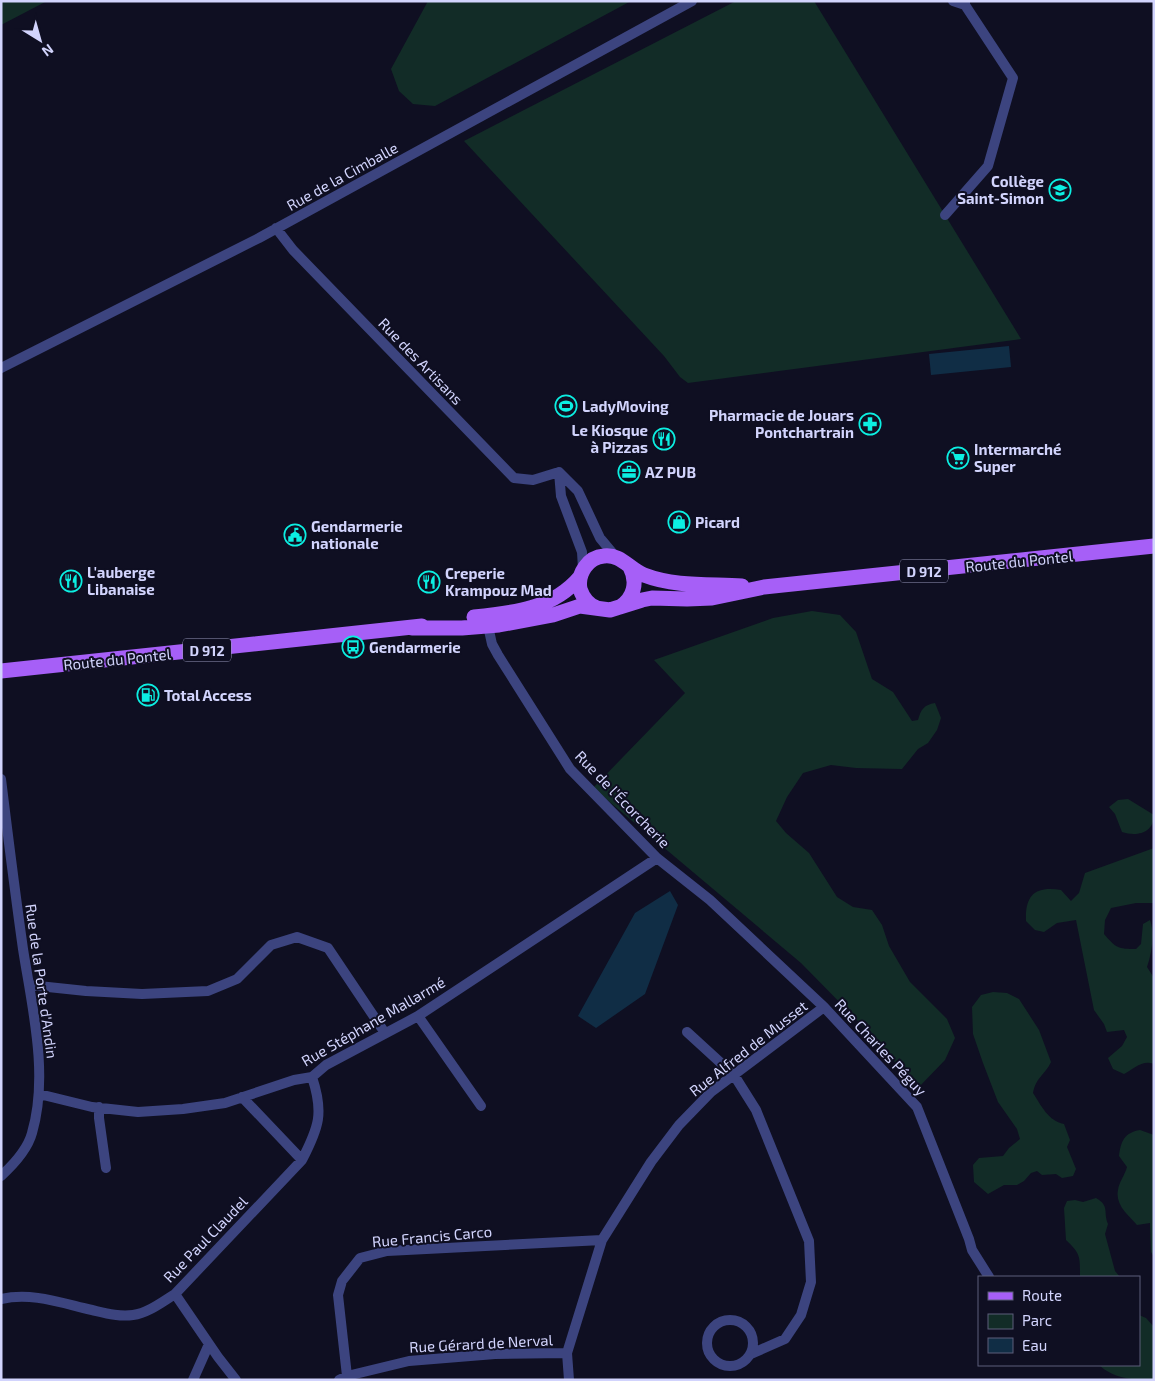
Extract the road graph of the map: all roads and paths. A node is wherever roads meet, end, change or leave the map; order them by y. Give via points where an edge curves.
1 (692, 1) edge
2 (953, 1) edge
3 (965, 3) edge
4 (945, 215) dead end
5 (276, 228) junction
6 (1, 368) edge
7 (560, 472) junction
8 (1154, 546) edge
9 (615, 556) junction
10 (630, 567) junction
11 (582, 573) junction
12 (764, 587) junction
13 (618, 607) junction
14 (598, 608) junction
15 (488, 626) junction
16 (412, 628) junction
17 (1, 671) edge
18 (1, 779) edge
19 (658, 858) junction
20 (710, 900) joint
21 (29, 985) junction
22 (824, 1006) junction
23 (418, 1016) junction
24 (687, 1032) dead end
25 (385, 1033) junction
26 (734, 1075) junction
27 (312, 1077) junction
28 (39, 1094) junction
29 (242, 1097) junction
30 (480, 1106) dead end
31 (99, 1107) junction
32 (302, 1160) junction
33 (106, 1168) dead end
34 (1, 1176) edge
35 (602, 1240) junction
36 (988, 1276) edge
37 (175, 1294) junction
38 (1, 1298) edge
39 (209, 1344) junction
40 (567, 1353) junction
41 (751, 1354) junction
42 (343, 1378) edge
43 (193, 1380) edge
44 (236, 1380) edge
45 (569, 1380) edge

1 - 5 street, Rue de la Cimballe
2 - 3 street
3 - 4 street via 1013,78 988,166
5 - 6 street, Rue de la Cimballe
5 - 7 street, Rue des Artisans via 293,250 514,478 532,480
7 - 9 street via 578,491 600,538
7 - 11 street via 561,496 582,552
8 - 12 main road, Route du Pontel / D 912
9 - 10 main road, Route du Pontel
9 - 11 main road, Route du Pontel via 596,558
10 - 12 main road, Route du Pontel / D 912 via 668,582
10 - 13 main road via 634,579 633,592
11 - 14 main road via 580,590 584,598
11 - 16 main road, Route du Pontel / D 912 via 560,596 536,607
12 - 13 main road, Route du Pontel / D 912 via 712,598 652,598
13 - 14 main road, Route du Pontel via 610,610
14 - 15 main road, Route du Pontel / D 912 via 580,606 540,618
15 - 16 main road, Route du Pontel / D 912
15 - 19 street, Rue de l'Écorcherie via 498,655 570,769
16 - 17 main road, Route du Pontel / D 912
18 - 21 street, Rue de la Porte d'Andin
19 - 20 street, Rue de l'Écorcherie
19 - 23 street, Rue Stéphane Mallarmé
20 - 22 street, Rue Charles Péguy
21 - 25 street via 142,994 208,991 237,979 271,945 297,937 328,948
21 - 28 street, Rue de la Porte d'Andin via 37,1038
22 - 26 street, Rue Alfred de Musset
22 - 36 street, Rue Charles Péguy via 917,1107 972,1250
23 - 25 street, Rue Stéphane Mallarmé
23 - 30 street
24 - 26 street
25 - 27 street, Rue Stéphane Mallarmé via 326,1065
26 - 35 street, Rue Alfred de Musset via 711,1092 679,1125 646,1169
26 - 41 street via 756,1110 809,1241 811,1282 801,1315 785,1339
27 - 29 street, Rue Stéphane Mallarmé
27 - 32 street, Rue Paul Claudel via 319,1098 319,1117
28 - 31 street, Rue Stéphane Mallarmé
28 - 34 street, Rue de la Porte d'Andin via 32,1134 20,1155
29 - 31 street, Rue Stéphane Mallarmé via 183,1109 138,1112
29 - 32 street
31 - 33 street
32 - 37 street, Rue Paul Claudel
35 - 40 street, Rue Alfred de Musset
35 - 42 street, Rue Francis Carco via 387,1251 360,1258 342,1281 338,1295
37 - 38 street, Rue Paul Claudel via 154,1308 135,1315 116,1315 35,1297
37 - 39 street
39 - 43 street
39 - 44 street
40 - 42 street, Rue Gérard de Nerval via 495,1354 409,1361
40 - 45 street, Rue Alfred de Musset
41 - 41 street via 753,1339 746,1326 739,1322 732,1320 717,1324 708,1335 707,1351 717,1363 732,1367 740,1365

